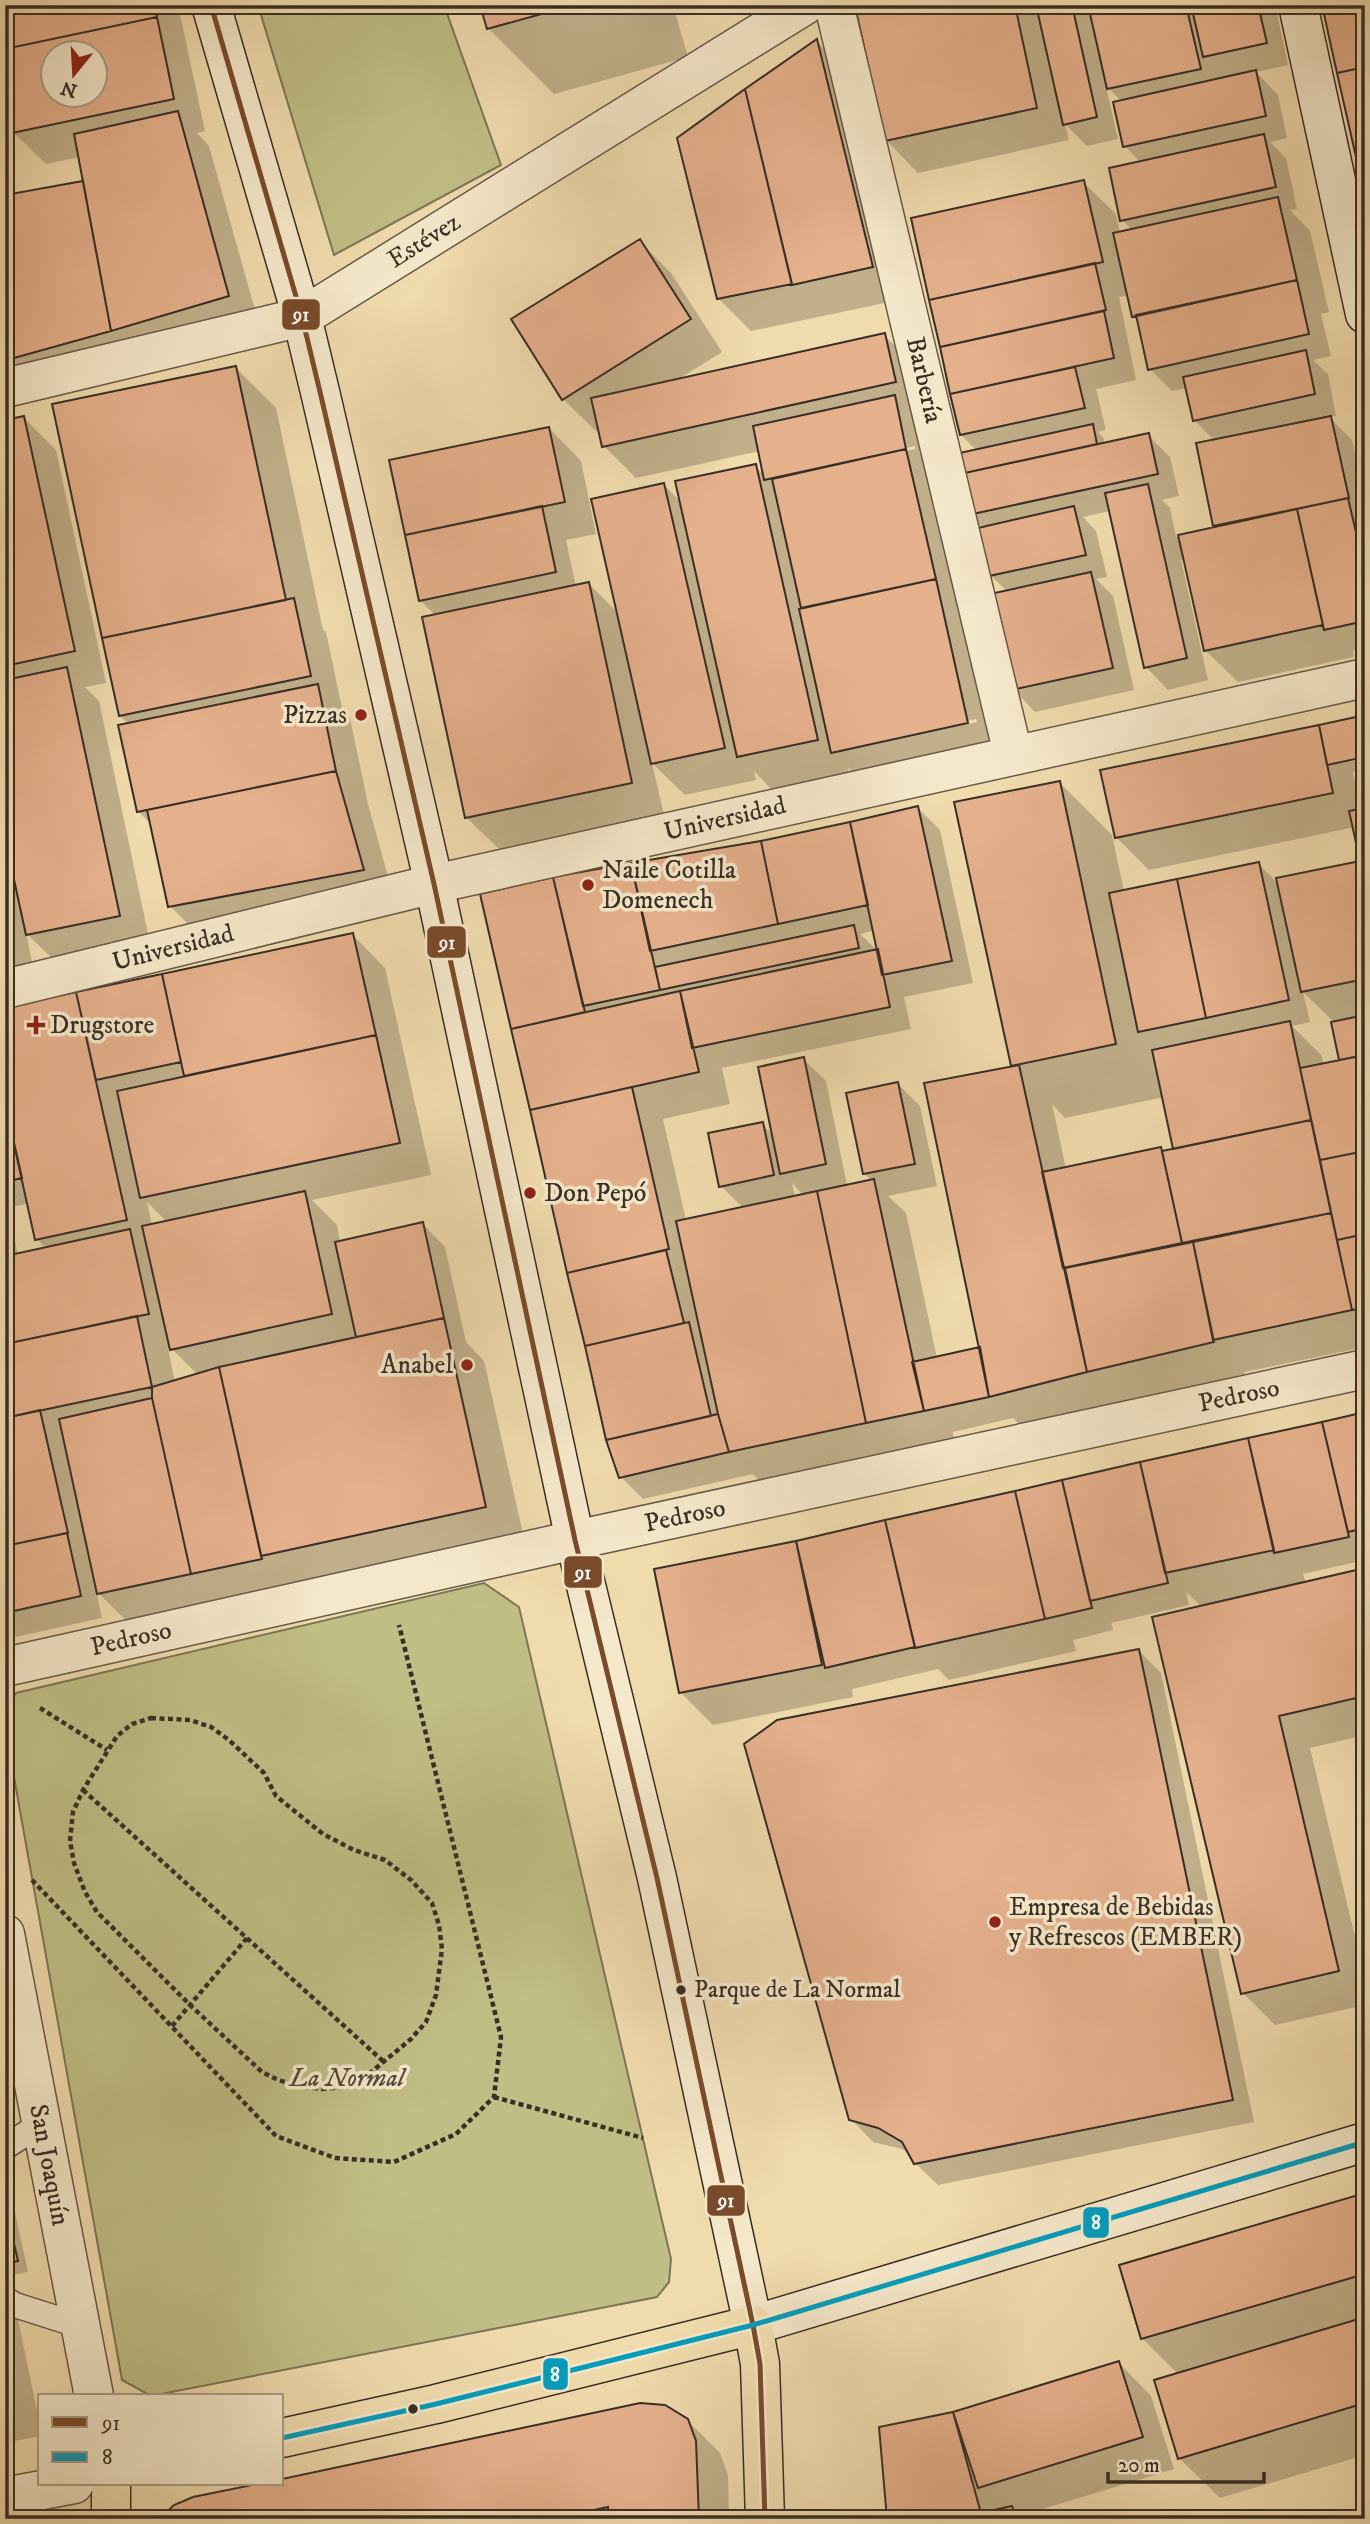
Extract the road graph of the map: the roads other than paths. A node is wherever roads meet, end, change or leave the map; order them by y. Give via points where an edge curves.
1 (211, 5) edge
2 (805, 5) edge
3 (834, 5) edge
4 (1298, 5) edge
5 (1365, 314) edge
6 (302, 317) junction
7 (5, 388) edge
8 (1365, 678) edge
9 (1013, 754) junction
10 (434, 884) junction
11 (5, 989) edge
12 (1365, 1369) edge
13 (575, 1539) junction
14 (7, 1666) edge
15 (5, 1934) edge
16 (41, 2124) junction
17 (1365, 2142) edge
18 (5, 2147) edge
19 (5, 2299) edge
20 (753, 2325) junction
21 (80, 2326) junction
22 (94, 2394) edge
23 (284, 2438) edge
24 (63, 2486) edge
25 (111, 2486) edge
26 (5, 2497) edge
27 (111, 2519) edge
28 (765, 2519) edge

1 - 6 street
2 - 6 street, Estévez
3 - 9 street, Barbería
4 - 5 street
6 - 7 street, Estévez
6 - 10 street
8 - 9 street, Universidad
9 - 10 street, Universidad
10 - 11 street, Universidad
10 - 13 street
12 - 13 street, Pedroso
13 - 14 street, Pedroso
13 - 20 street via 657,1878
15 - 16 street, San Joaquín
16 - 18 lane
16 - 21 street, San Joaquín
17 - 20 street
19 - 21 lane
20 - 23 main road
20 - 28 main road via 760,2364
21 - 22 street, San Joaquín
24 - 26 street
25 - 27 main road

